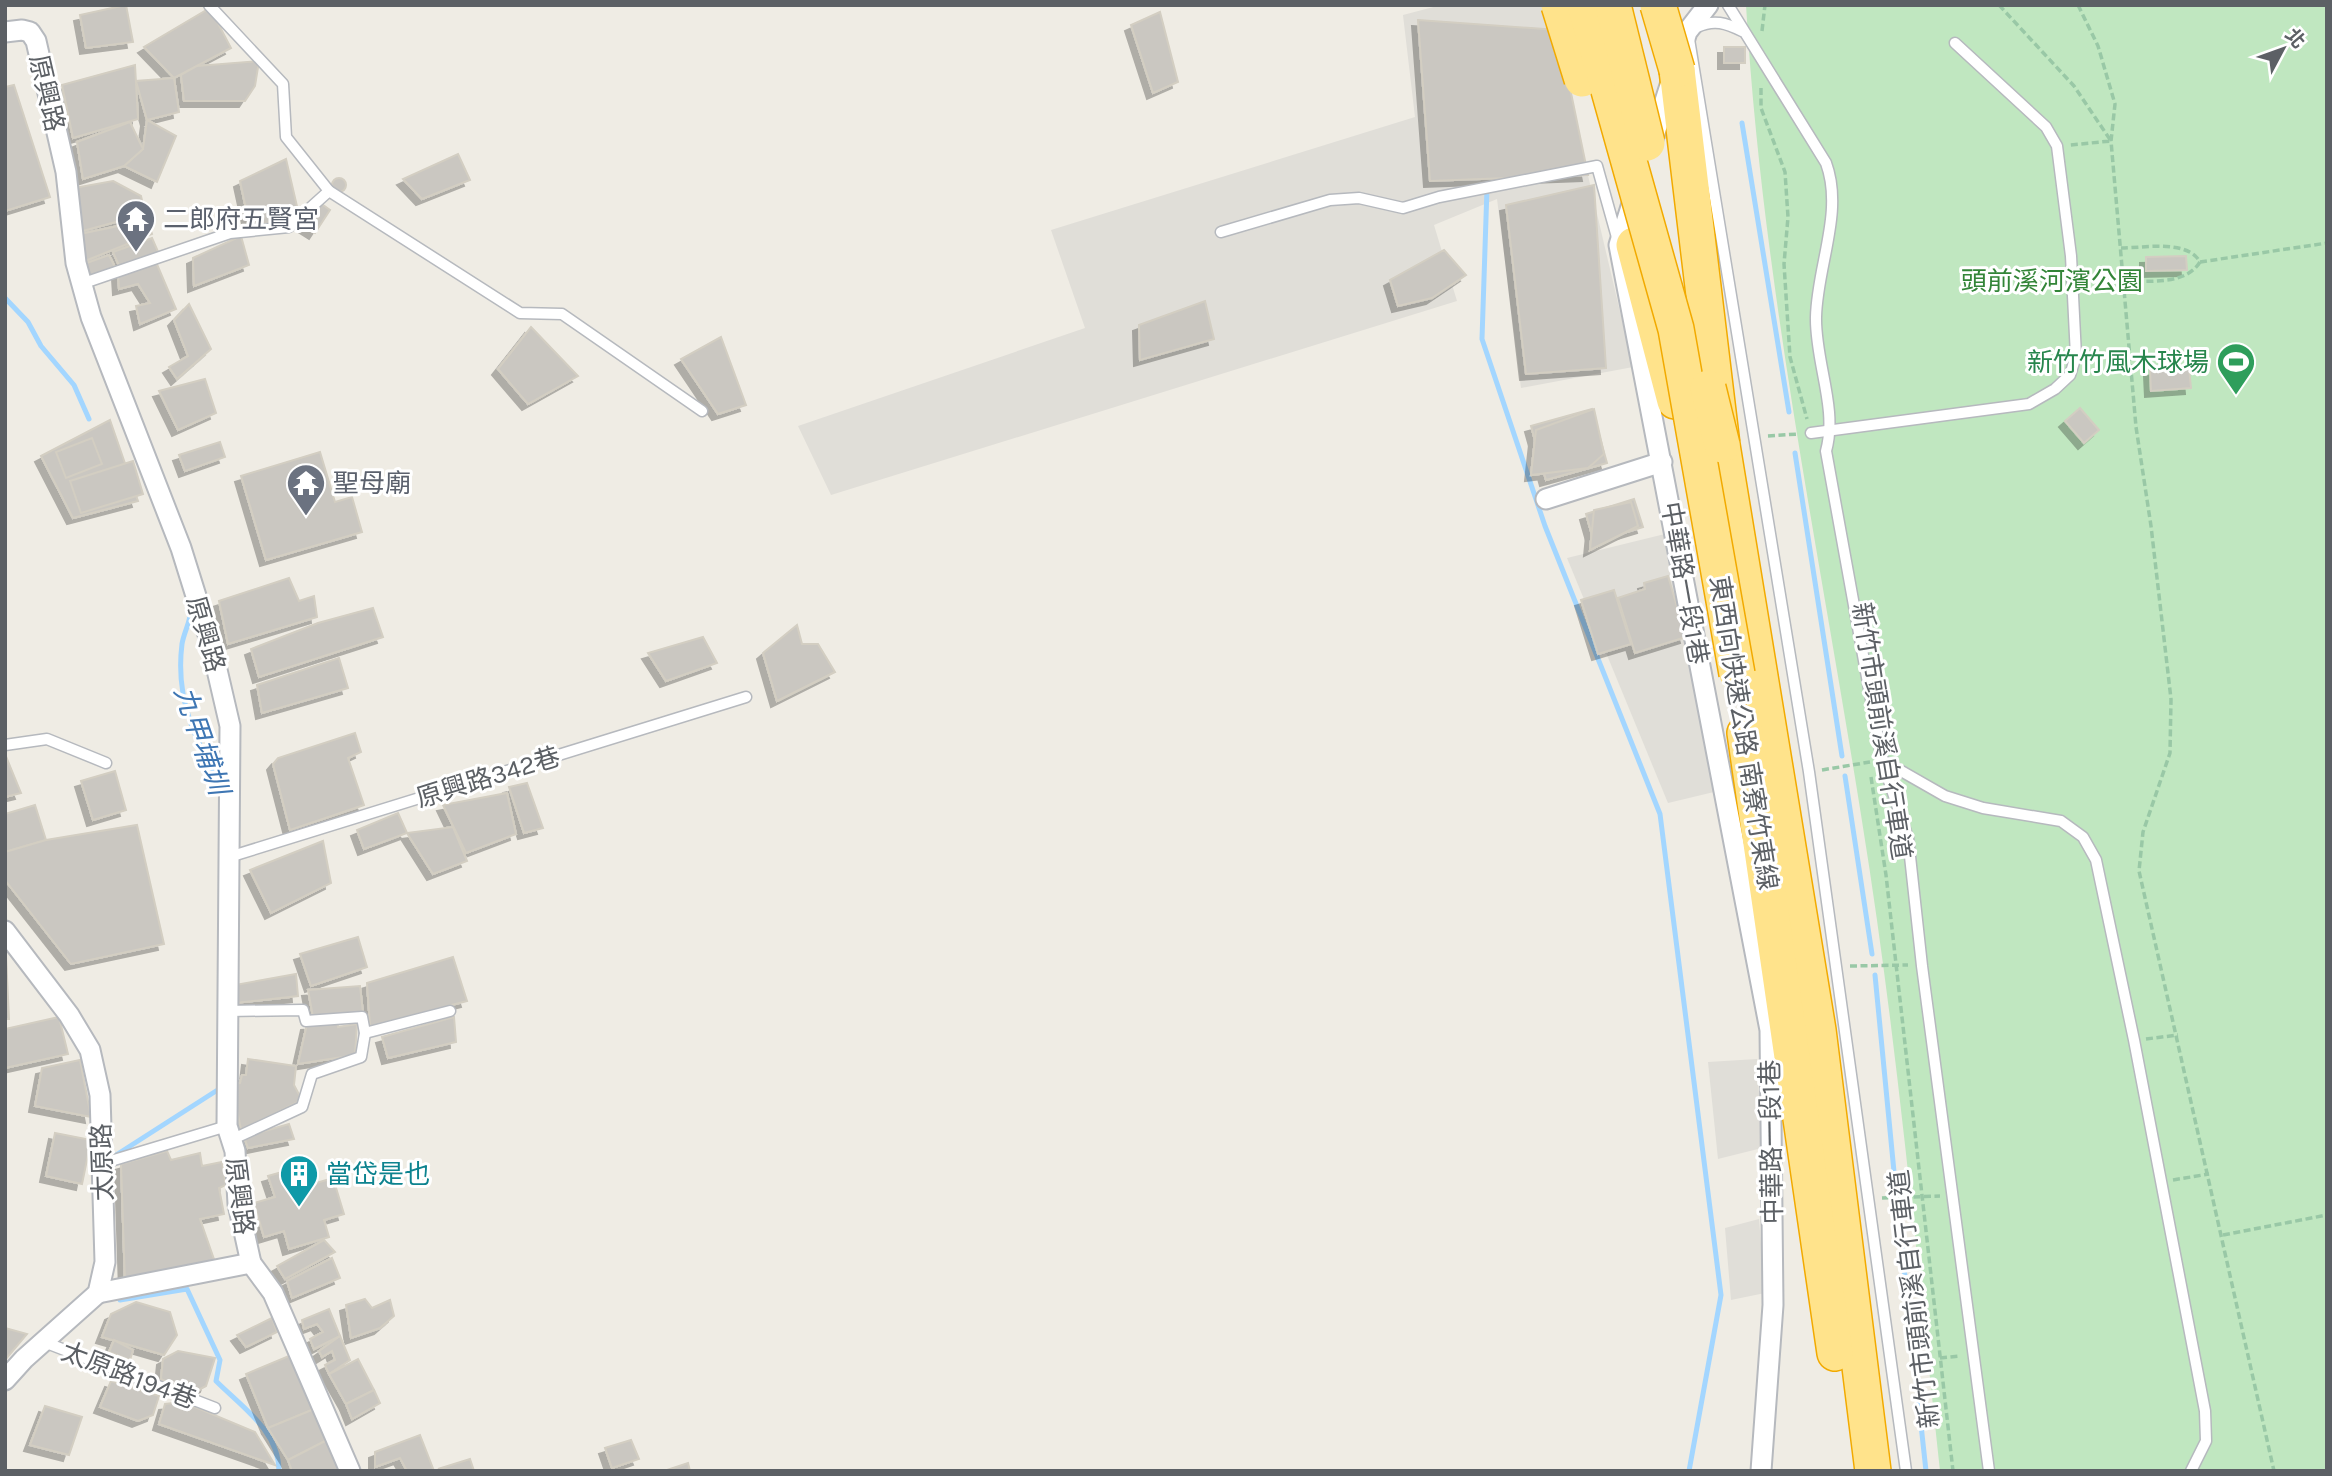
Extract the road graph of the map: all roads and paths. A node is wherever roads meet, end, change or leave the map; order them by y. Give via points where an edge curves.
1 (209, 5) edge
2 (1559, 5) edge
3 (1585, 5) edge
4 (1614, 5) edge
5 (1652, 5) edge
6 (1658, 5) edge
7 (1707, 5) edge
8 (1728, 5) edge
9 (1765, 5) edge
10 (1999, 5) edge
11 (2078, 5) edge
12 (1677, 18) edge
13 (5, 32) edge
14 (1744, 32) junction
15 (1955, 43) dead end
16 (1761, 60) junction
17 (1677, 70) junction
18 (2111, 141) junction
19 (2057, 146) junction
20 (329, 191) junction
21 (1221, 232) dead end
22 (2327, 243) edge
23 (1619, 245) junction
24 (2120, 248) junction
25 (2200, 262) junction
26 (2123, 282) junction
27 (81, 285) junction
28 (702, 411) dead end
29 (1832, 432) junction
30 (1811, 433) junction
31 (1756, 437) junction
32 (1722, 445) junction
33 (1662, 462) junction
34 (1546, 499) dead end
35 (1737, 674) junction
36 (746, 697) dead end
37 (5, 745) edge
38 (1868, 752) dead end
39 (1882, 760) junction
40 (106, 763) dead end
41 (1869, 763) junction
42 (1809, 772) junction
43 (229, 857) junction
44 (5, 931) edge
45 (1896, 965) junction
46 (1837, 967) junction
47 (226, 1011) junction
48 (450, 1011) dead end
49 (365, 1033) junction
50 (2178, 1035) junction
51 (2134, 1040) junction
52 (229, 1133) junction
53 (104, 1163) junction
54 (2209, 1174) junction
55 (2161, 1182) junction
56 (1952, 1194) junction
57 (1869, 1198) junction
58 (1920, 1198) junction
59 (2327, 1215) edge
60 (2223, 1235) junction
61 (251, 1263) junction
62 (98, 1293) junction
63 (44, 1342) junction
64 (1973, 1355) junction
65 (1939, 1358) junction
66 (5, 1380) edge
67 (215, 1408) dead end
68 (350, 1471) edge
69 (1762, 1471) edge
70 (1852, 1471) edge
71 (1873, 1471) edge
72 (1906, 1471) edge
73 (1953, 1471) edge
74 (1989, 1471) edge
75 (2191, 1471) edge
76 (2274, 1471) edge

1 - 20 lane via 283,84 286,137
2 - 35 highway, bridge via 1650,306
3 - 35 highway, 東西向快速公路 南寮竹東線, bridge via 1676,329
4 - 32 highway, 東西向快速公路 南寮竹東線, bridge
5 - 12 lane
6 - 17 highway, bridge
7 - 12 street, 中華路一段1巷
8 - 14 lane
9 - 16 path
10 - 18 path via 2074,86
11 - 18 path via 2098,46 2115,104
12 - 14 lane via 1726,23
12 - 17 highway, bridge
12 - 23 street, 中華路一段1巷
12 - 31 lane
13 - 27 street, 原興路 via 30,32 36,41 66,172
14 - 16 lane
15 - 19 lane via 2046,127
16 - 29 lane via 1826,163 1835,186 1816,320
16 - 30 path via 1761,108 1785,172 1790,356
17 - 32 highway, bridge
18 - 19 path
18 - 24 path
19 - 29 lane via 2071,256 2076,356 2070,375 2029,404
20 - 27 lane via 289,228 230,233
20 - 28 lane via 520,313 562,314
21 - 23 lane via 1330,200 1359,198 1403,208 1597,166
22 - 25 path
23 - 33 street, 中華路一段1巷
24 - 25 path via 2181,248 2195,253
24 - 26 path
25 - 26 path via 2193,274 2184,278
26 - 50 path via 2136,427 2171,699 2170,753 2143,832 2139,871
27 - 43 street, 原興路 via 181,548 211,644 230,726
29 - 30 lane
29 - 39 lane via 1826,452
30 - 31 path
31 - 42 lane
32 - 71 highway, 東西向快速公路 南寮竹東線 via 1818,1030
33 - 34 street
33 - 69 street, 中華路一段1巷 via 1770,1030 1773,1306
35 - 70 highway, 東西向快速公路 南寮竹東線
36 - 43 lane, 原興路342巷
37 - 40 lane via 47,739
38 - 41 path, 新竹市頭前溪自行車道
39 - 51 lane via 1945,796 1983,808 2061,821 2082,837 2096,860
39 - 56 lane via 1908,838
41 - 42 path
41 - 45 path, 新竹市頭前溪自行車道
42 - 46 lane
43 - 47 street, 原興路
44 - 53 street, 太原路 via 69,1014 90,1050 99,1086
45 - 46 path
45 - 58 path, 新竹市頭前溪自行車道
46 - 57 lane
47 - 49 lane via 303,1010 306,1021 362,1017
47 - 52 street, 原興路
48 - 49 lane
49 - 52 lane via 361,1057 312,1074 302,1107
50 - 51 path
50 - 54 path
51 - 55 lane
52 - 53 lane
52 - 61 street, 原興路 via 235,1152 237,1204
53 - 62 street, 太原路 via 105,1262
54 - 55 path
54 - 60 path
55 - 75 lane via 2205,1411 2206,1441
56 - 58 path
56 - 64 lane
57 - 58 path
57 - 72 lane
58 - 65 path, 新竹市頭前溪自行車道
59 - 60 path
60 - 76 path
61 - 62 street
61 - 68 street, 原興路 via 278,1303
62 - 63 street
63 - 66 street
63 - 67 lane, 太原路194巷
64 - 65 path
64 - 74 lane
65 - 73 path, 新竹市頭前溪自行車道

